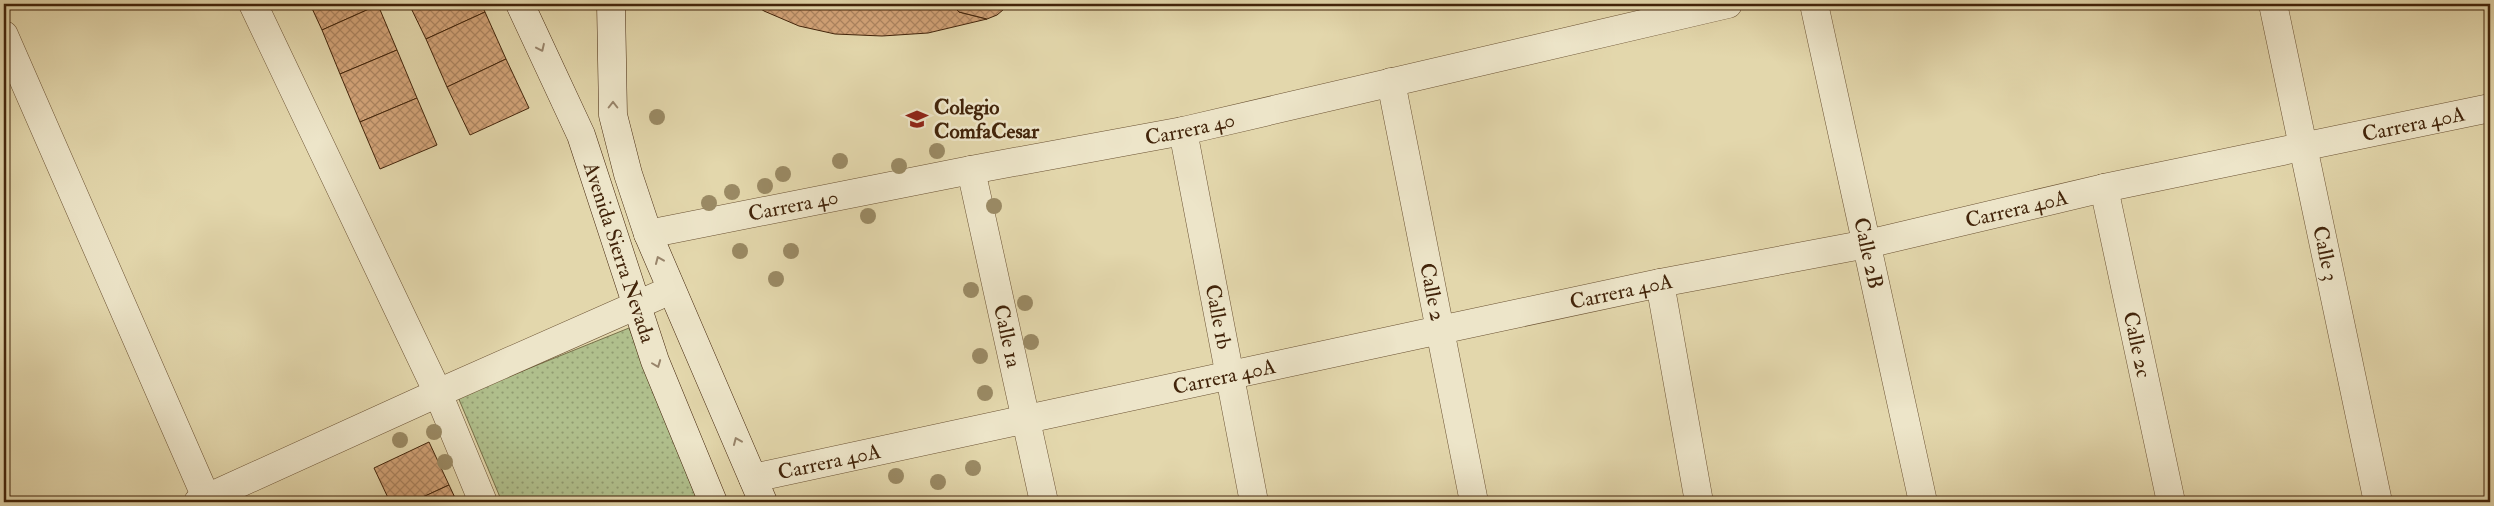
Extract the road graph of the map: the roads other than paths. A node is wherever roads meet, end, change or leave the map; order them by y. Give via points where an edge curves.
1 (253, 4) edge
2 (520, 4) edge
3 (611, 4) edge
4 (1728, 4) edge
5 (1814, 4) edge
6 (2273, 4) edge
7 (4, 35) edge
8 (1391, 82) junction
9 (2490, 108) edge
10 (1183, 131) junction
11 (2303, 147) junction
12 (970, 170) junction
13 (2104, 188) junction
14 (648, 234) junction
15 (1867, 244) junction
16 (1660, 283) junction
17 (671, 290) junction
18 (637, 305) junction
19 (1440, 330) junction
20 (1230, 375) junction
21 (438, 392) junction
22 (1025, 418) junction
23 (758, 490) edge
24 (204, 501) edge
25 (483, 502) edge
26 (713, 502) edge
27 (1044, 502) edge
28 (1254, 502) edge
29 (1474, 502) edge
30 (1699, 502) edge
31 (1923, 502) edge
32 (2170, 502) edge
33 (2378, 502) edge

1 - 21 street
2 -> 18 street, Avenida Sierra Nevada via 580,135
14 -> 3 street, Avenida Sierra Nevada via 613,115
4 - 8 street, Carrera 40
5 - 15 street, Calle 2B
6 - 11 street, Calle 3
7 - 24 street
8 - 10 street, Carrera 40
8 - 19 street, Calle 2
9 - 11 street, Carrera 40A
10 - 12 street, Carrera 40
10 - 20 street, Calle 1b
11 - 13 street, Carrera 40A
11 - 33 street, Calle 3
12 - 14 street, Carrera 40
12 - 22 street, Calle 1a
13 - 15 street, Carrera 40A
13 - 32 street, Calle 2c
17 -> 14 street, Avenida Sierra Nevada
15 - 16 street, Carrera 40A
15 - 31 street, Calle 2B
16 - 19 street, Carrera 40A
16 - 30 street
17 - 18 street
23 -> 17 street, Avenida Sierra Nevada
18 - 21 street
18 -> 26 street, Avenida Sierra Nevada via 655,361
19 - 20 street, Carrera 40A
19 - 29 street, Calle 2
20 - 22 street, Carrera 40A
20 - 28 street, Calle 1b
21 - 24 street
21 - 25 street
22 - 23 street, Carrera 40A
22 - 27 street, Calle 1a

